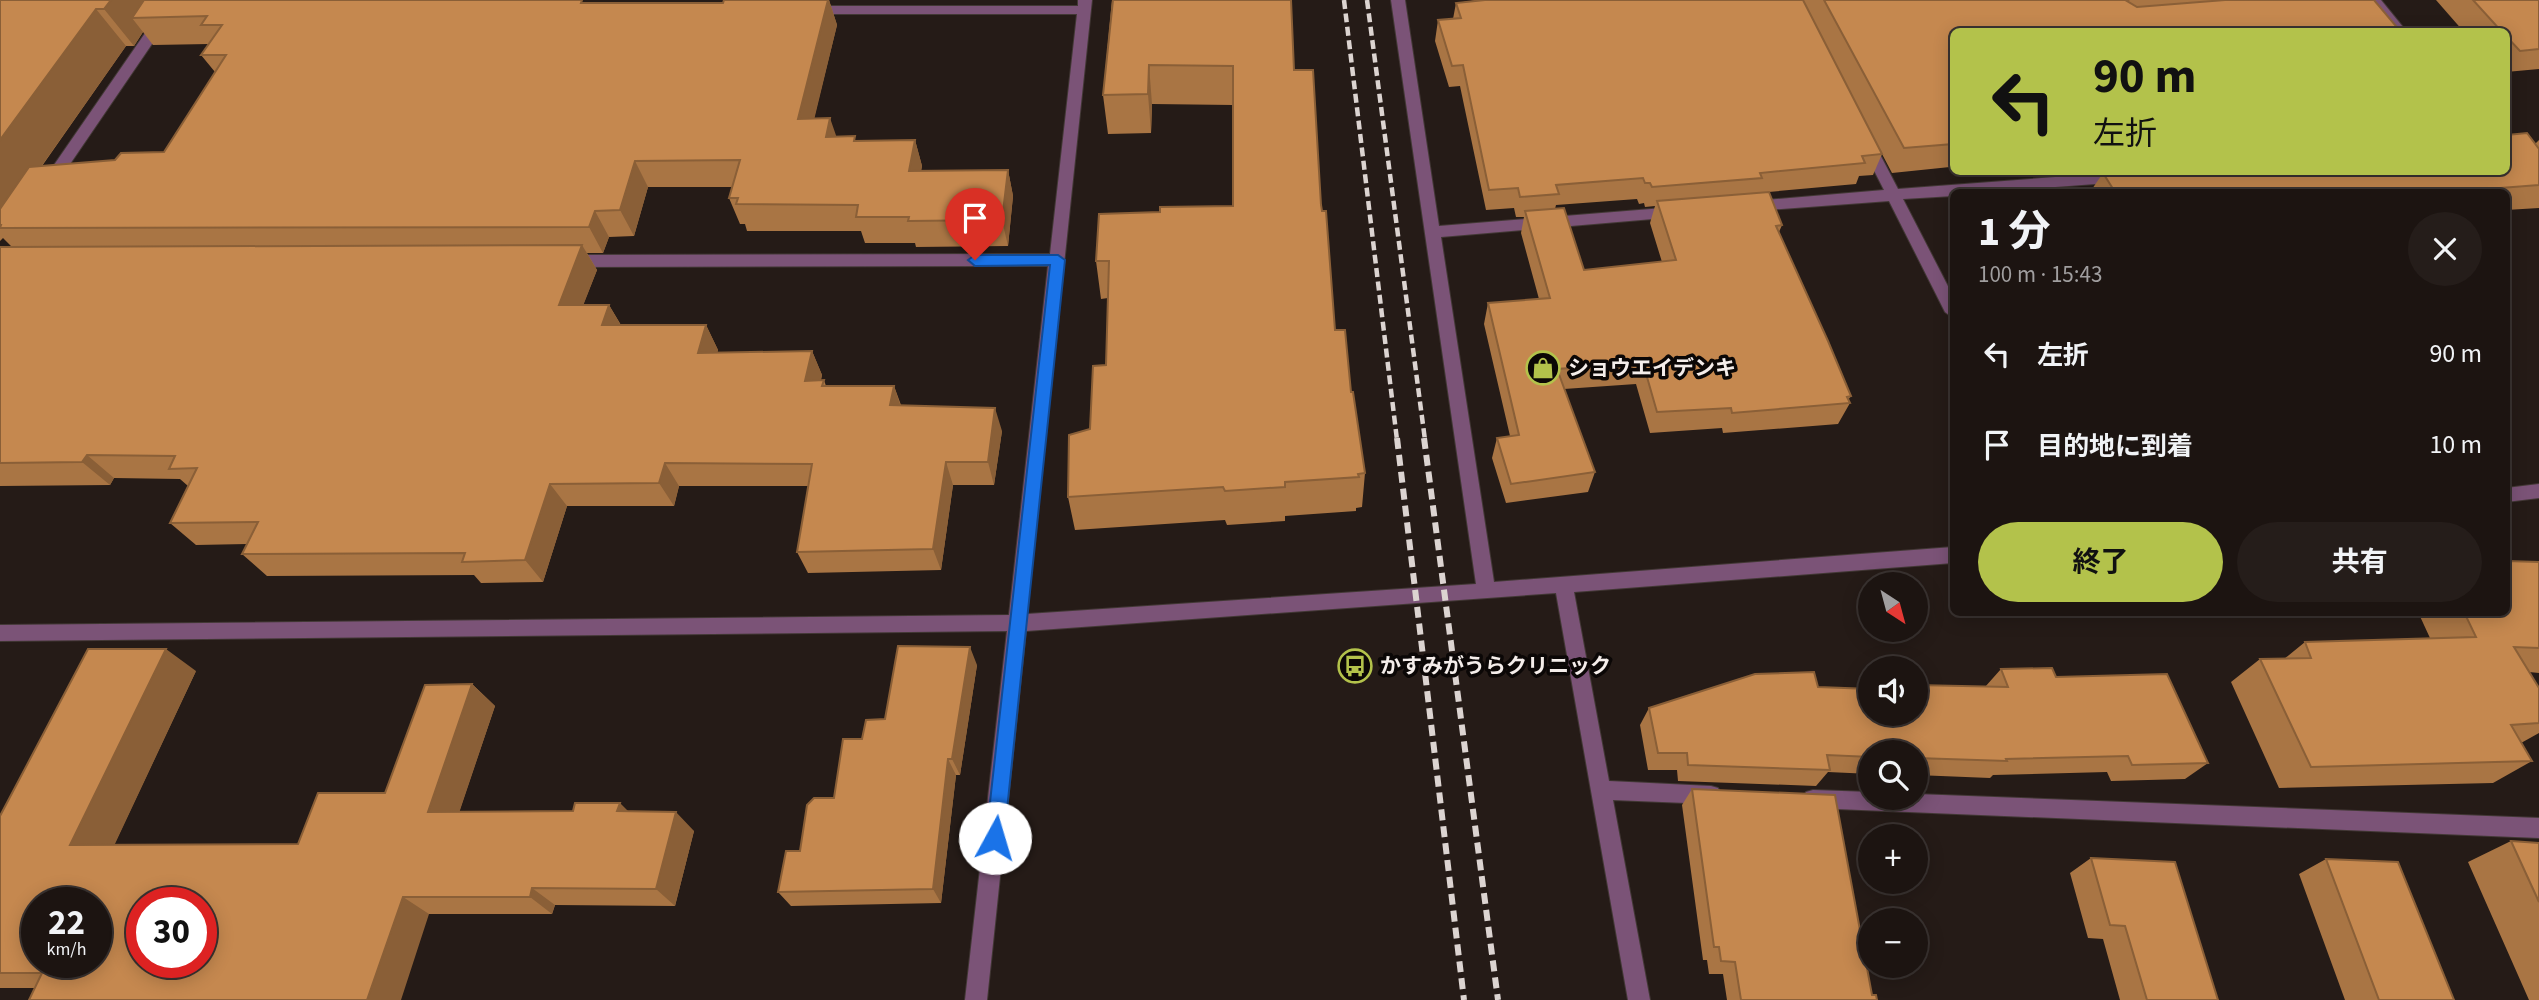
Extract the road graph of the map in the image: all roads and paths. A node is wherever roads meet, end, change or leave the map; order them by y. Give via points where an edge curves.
1 (1398, 0) edge
2 (2372, 3) edge
3 (1084, 5) edge
4 (175, 7) edge
5 (792, 10) edge
6 (2398, 28) edge
7 (1862, 134) edge
8 (2140, 176) edge
9 (1972, 189) edge
10 (45, 190) edge
11 (1950, 191) edge
12 (1894, 195) junction
13 (1731, 208) edge
14 (1690, 211) edge
15 (1432, 232) junction
16 (1058, 260) junction
17 (557, 261) edge
18 (1950, 306) edge
19 (2539, 491) edge
20 (2510, 495) edge
21 (1950, 555) edge
22 (1564, 585) junction
23 (1486, 590) junction
24 (1019, 623) junction
25 (0, 633) edge
26 (1600, 790) junction
27 (1738, 796) edge
28 (1793, 798) edge
29 (2539, 828) edge
30 (976, 1000) edge
31 (1639, 1000) edge

1 - 15 street
2 - 6 street
3 - 5 street
3 - 16 street
4 - 10 street via 158,21
7 - 12 street
8 - 9 street
11 - 12 street
12 - 13 street
12 - 18 street
14 - 15 street
15 - 23 street
16 - 17 street
16 - 24 street
19 - 20 street
21 - 22 street
22 - 23 street
22 - 26 street
23 - 24 street
24 - 25 street
24 - 30 street
26 - 27 street
26 - 31 street
28 - 29 street

